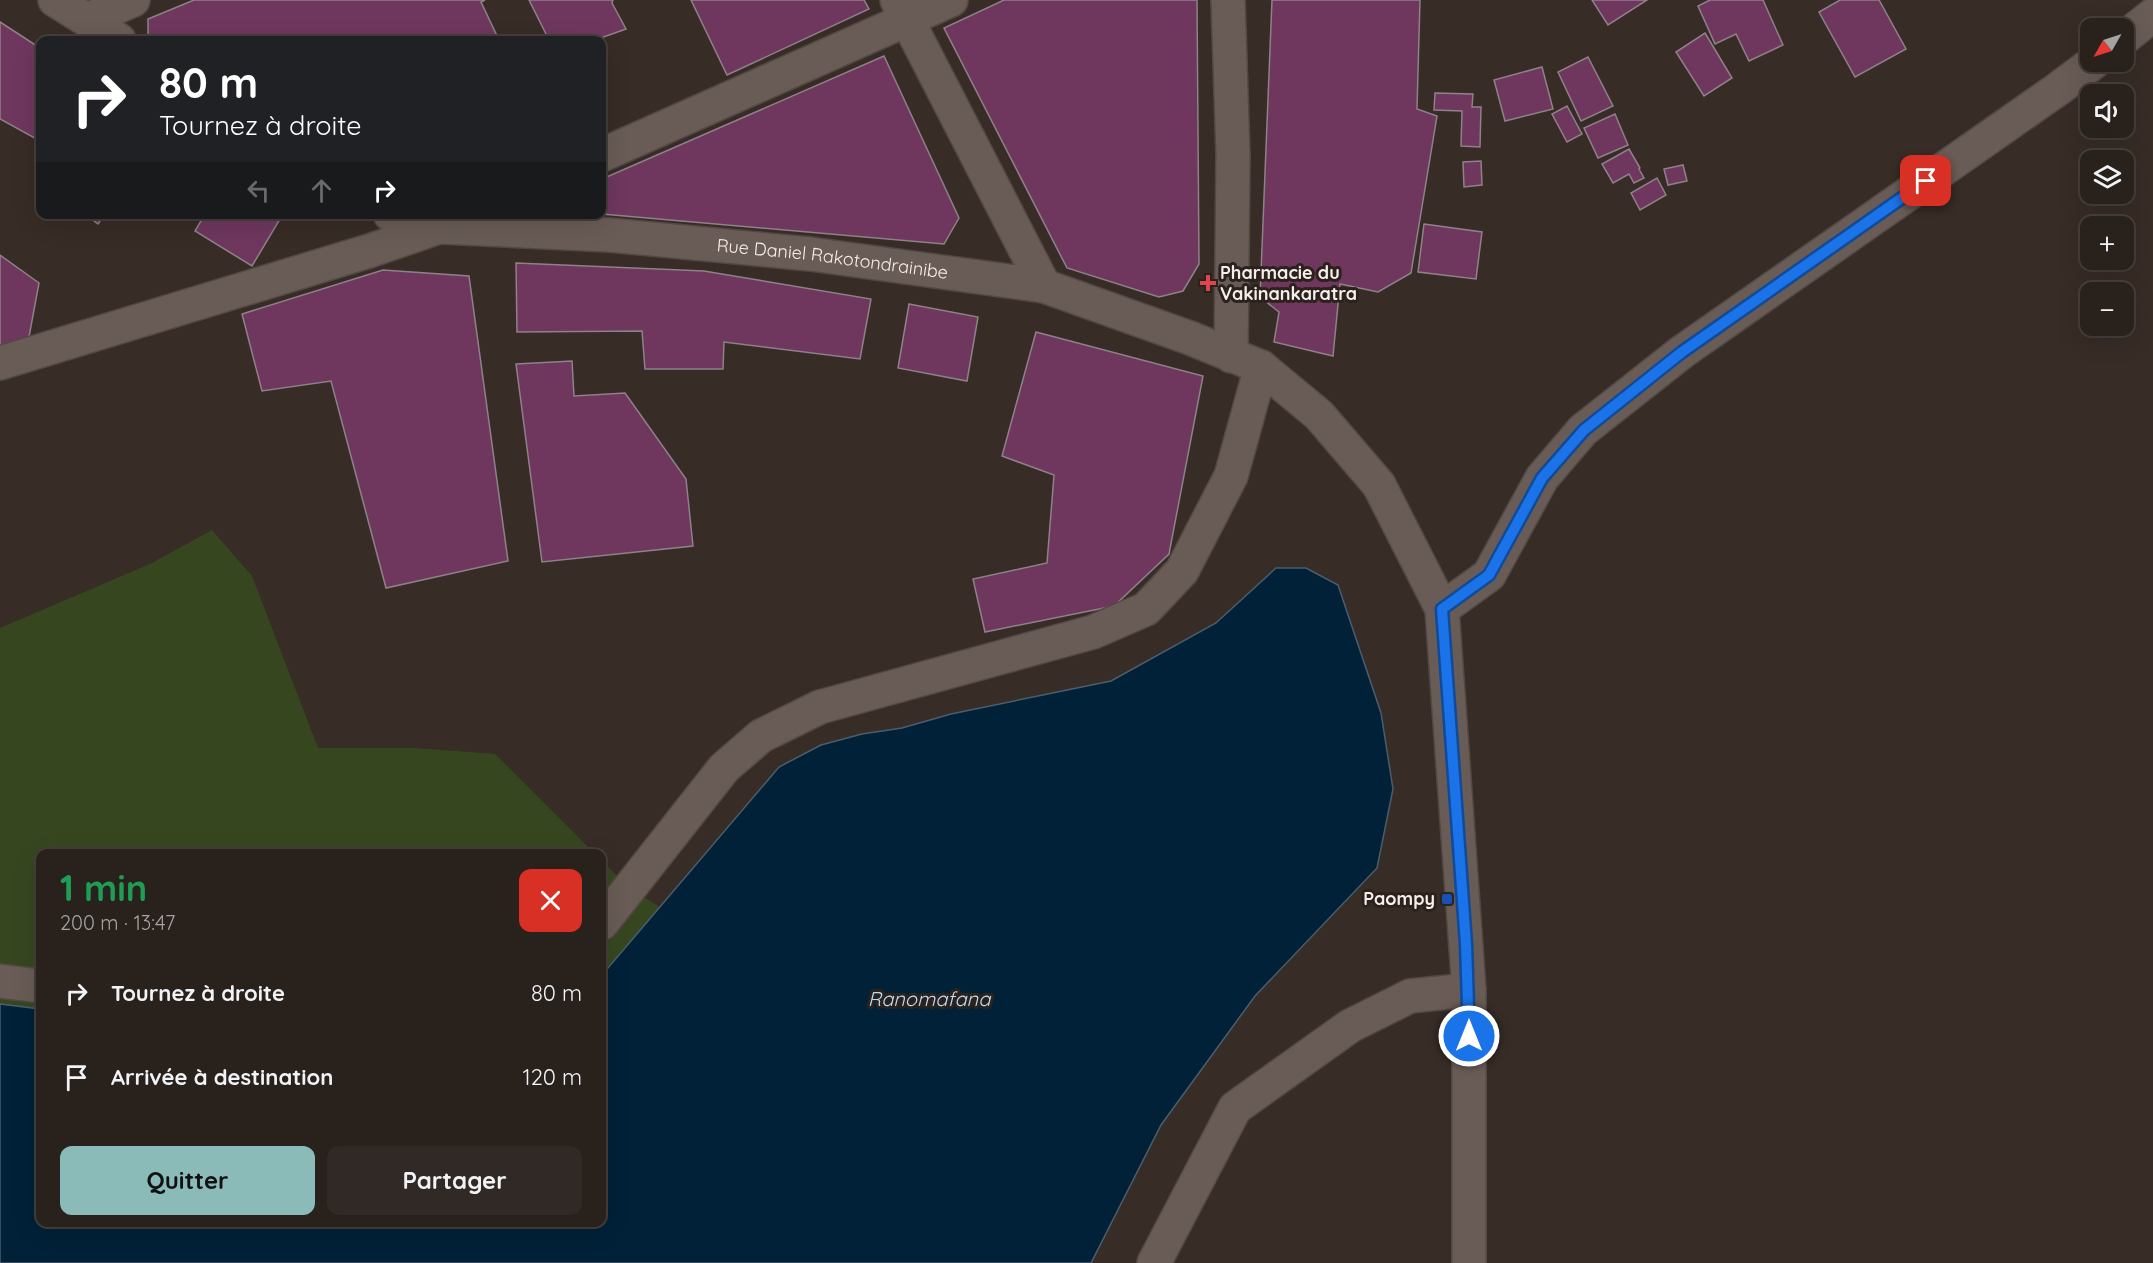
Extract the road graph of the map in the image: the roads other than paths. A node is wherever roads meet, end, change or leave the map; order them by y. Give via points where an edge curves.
1 (55, 0) edge
2 (133, 0) edge
3 (951, 0) edge
4 (1228, 0) edge
5 (901, 10) edge
6 (2153, 15) edge
7 (87, 20) junction
8 (2134, 30) edge
9 (113, 36) edge
10 (2081, 72) edge
11 (606, 153) edge
12 (424, 219) edge
13 (454, 221) edge
14 (1044, 286) junction
15 (1246, 361) junction
16 (0, 363) edge
17 (1442, 609) junction
18 (606, 918) edge
19 (0, 981) edge
20 (36, 986) edge
21 (1469, 990) junction
22 (1154, 1263) edge
23 (1469, 1263) edge

1 - 7 street
2 - 7 street
3 - 5 street
4 - 15 street
5 - 11 street
5 - 14 street
6 - 8 street
7 - 9 street
10 - 17 street via 1682,352 1584,430 1542,478 1489,575
12 - 13 street, Rue Daniel Rakotondrainibe
13 - 14 street, Rue Daniel Rakotondrainibe via 798,252
13 - 16 street via 369,251
14 - 15 street, Rue Daniel Rakotondrainibe
15 - 17 street, Rue Daniel Rakotondrainibe via 1319,415 1379,485
15 - 18 street via 1231,476 1182,572 1146,609 1093,632 820,707 761,736 724,768
17 - 21 street
19 - 20 street
21 - 22 street via 1410,996 1350,1026 1234,1108
21 - 23 street

